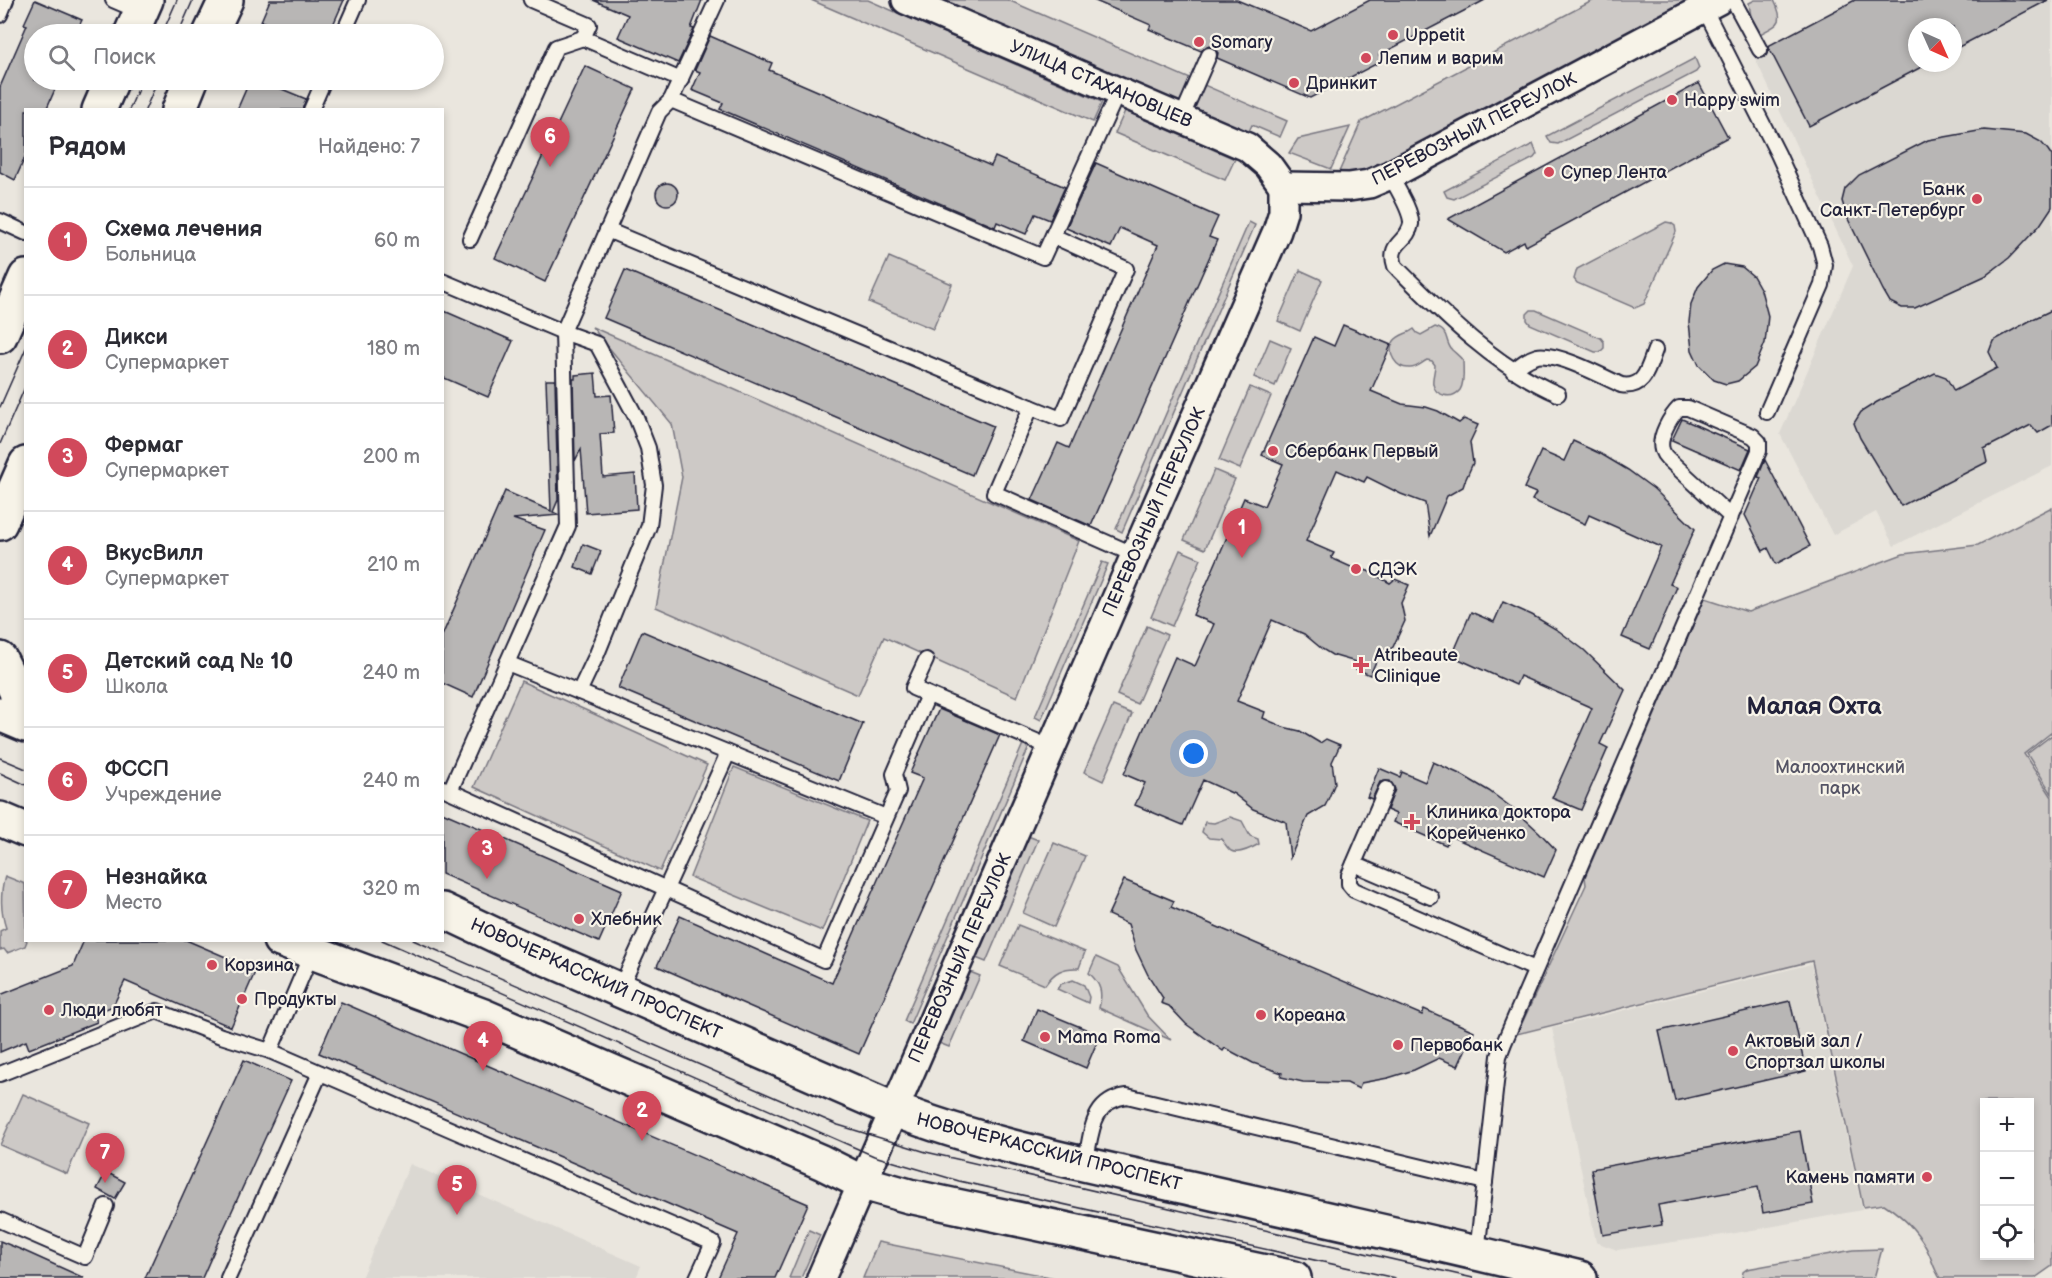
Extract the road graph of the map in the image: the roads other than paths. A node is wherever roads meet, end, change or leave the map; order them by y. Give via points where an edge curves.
1 (6, 0) edge
2 (225, 0) edge
3 (358, 0) edge
4 (531, 0) edge
5 (717, 0) edge
6 (906, 0) edge
7 (1733, 0) edge
8 (1712, 4) edge
9 (0, 15) edge
10 (215, 24) edge
11 (347, 24) edge
12 (584, 38) junction
13 (1760, 50) dead end
14 (1209, 55) dead end
15 (681, 80) junction
16 (108, 90) edge
17 (187, 90) edge
18 (320, 90) edge
19 (1118, 92) junction
20 (671, 100) junction
21 (100, 108) edge
22 (179, 108) edge
23 (312, 108) edge
24 (1181, 119) junction
25 (1390, 175) junction
26 (1283, 186) junction
27 (0, 221) edge
28 (607, 230) junction
29 (24, 232) edge
30 (1053, 236) junction
31 (470, 239) dead end
32 (24, 282) edge
33 (444, 282) edge
34 (563, 332) junction
35 (0, 336) edge
36 (1655, 350) dead end
37 (1513, 371) junction
38 (1558, 394) dead end
39 (1031, 407) junction
40 (1767, 412) dead end
41 (24, 469) edge
42 (1731, 517) junction
43 (0, 523) edge
44 (1135, 555) junction
45 (0, 659) edge
46 (926, 660) dead end
47 (507, 663) junction
48 (579, 692) junction
49 (928, 695) junction
50 (24, 702) edge
51 (0, 714) edge
52 (24, 724) edge
53 (1052, 748) junction
54 (728, 753) junction
55 (446, 789) edge
56 (1386, 789) dead end
57 (886, 817) junction
58 (1354, 864) junction
59 (666, 888) junction
60 (1431, 897) dead end
61 (444, 911) edge
62 (285, 942) edge
63 (312, 952) junction
64 (1535, 969) junction
65 (620, 989) junction
66 (270, 1051) junction
67 (320, 1073) junction
68 (0, 1074) edge
69 (895, 1110) junction
70 (1084, 1164) junction
71 (1485, 1182) junction
72 (863, 1183) junction
73 (106, 1206) dead end
74 (0, 1220) edge
75 (1477, 1252) junction
76 (228, 1278) edge
77 (697, 1278) edge
78 (821, 1278) edge
79 (1294, 1278) edge
80 (1580, 1278) edge

1 - 9 lane
2 - 10 main road
3 - 11 lane
4 - 12 lane via 589,25
5 - 15 lane
6 - 19 street, УЛИЦА СТАХАНОВЦЕВ
7 - 13 lane
8 - 25 street, ПЕРЕВОЗНЫЙ ПЕРЕУЛОК
8 - 40 lane via 1825,265 1822,285
12 - 15 lane
12 - 31 lane via 556,47
14 - 24 lane
15 - 20 lane
16 - 21 main road
17 - 22 main road
18 - 23 lane
19 - 24 street, УЛИЦА СТАХАНОВЦЕВ
19 - 30 lane
20 - 28 lane via 659,112
20 - 30 lane via 1043,257
24 - 26 street, УЛИЦА СТАХАНОВЦЕВ via 1247,147 1268,165
25 - 26 street, ПЕРЕВОЗНЫЙ ПЕРЕУЛОК via 1349,187
25 - 37 lane via 1411,225 1394,248 1395,266 1480,346
26 - 44 street, ПЕРЕВОЗНЫЙ ПЕРЕУЛОК via 1283,212 1277,231
27 - 29 lane
28 - 34 lane
28 - 39 lane
30 - 39 lane via 1126,269 1061,419
32 - 35 main road
33 - 34 lane
34 - 47 lane via 568,526
34 - 48 lane via 597,344 636,417 648,448 654,485 649,526
36 - 37 lane via 1645,375 1630,387 1553,356 1531,358
37 - 38 lane
39 - 44 lane via 994,493
41 - 43 main road
42 - 42 lane via 1661,449 1672,414 1679,408 1699,412 1759,442 1759,451
42 - 64 lane
44 - 53 street, ПЕРЕВОЗНЫЙ ПЕРЕУЛОК
45 - 50 main road
46 - 49 lane via 913,688
47 - 48 lane
47 - 55 lane
48 - 54 lane
49 - 53 lane
49 - 57 lane via 894,774 898,791
51 - 52 main road
53 - 69 street, ПЕРЕВОЗНЫЙ ПЕРЕУЛОК
54 - 57 lane
54 - 59 lane
55 - 59 lane
56 - 58 lane
57 - 59 lane via 824,960
58 - 60 lane
58 - 64 lane via 1349,875 1354,890
59 - 65 lane
61 - 65 main road, НОВОЧЕРКАССКИЙ ПРОСПЕКТ
62 - 63 main road
63 - 66 lane
63 - 72 main road via 481,1015
64 - 71 lane via 1499,1056
65 - 69 main road, НОВОЧЕРКАССКИЙ ПРОСПЕКТ
66 - 67 lane
66 - 68 lane via 157,1011
67 - 76 lane
67 - 77 lane via 712,1242
69 - 70 main road, НОВОЧЕРКАССКИЙ ПРОСПЕКТ via 933,1125
69 - 72 street, ПЕРЕВОЗНЫЙ ПЕРЕУЛОК
70 - 71 lane via 1096,1115 1114,1098 1127,1096
70 - 75 main road, НОВОЧЕРКАССКИЙ ПРОСПЕКТ
71 - 75 lane
72 - 78 street, ПЕРЕВОЗНЫЙ ПЕРЕУЛОК
72 - 79 main road
73 - 74 lane via 85,1257
75 - 80 main road, НОВОЧЕРКАССКИЙ ПРОСПЕКТ

